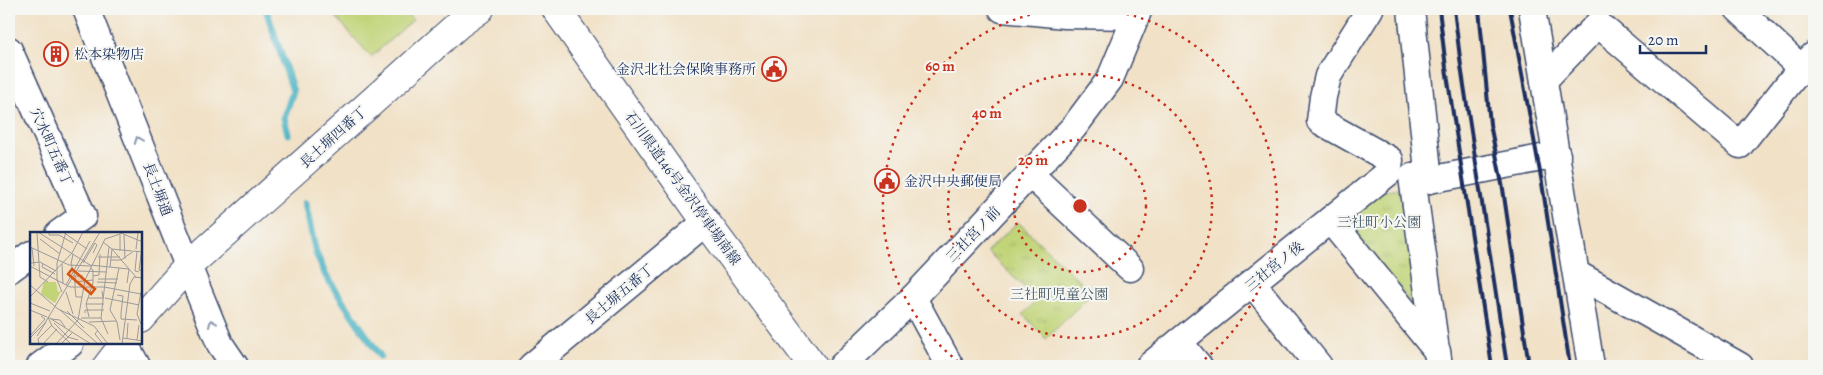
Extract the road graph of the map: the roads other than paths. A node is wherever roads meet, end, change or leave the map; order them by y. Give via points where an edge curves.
1 (480, 9) edge
2 (556, 9) edge
3 (1002, 9) edge
4 (1370, 9) edge
5 (1411, 9) edge
6 (1738, 9) edge
7 (93, 12) edge
8 (1137, 12) edge
9 (1536, 12) edge
10 (9, 50) edge
11 (1808, 61) edge
12 (1544, 80) junction
13 (1557, 155) junction
14 (1405, 173) junction
15 (1030, 174) junction
16 (1330, 220) junction
17 (706, 222) junction
18 (61, 232) edge
19 (30, 255) edge
20 (188, 266) junction
21 (1130, 268) dead end
22 (9, 270) edge
23 (1577, 274) junction
24 (1252, 283) junction
25 (913, 298) junction
26 (142, 318) edge
27 (1179, 342) junction
28 (69, 345) edge
29 (124, 345) edge
30 (126, 345) edge
31 (1438, 358) edge
32 (40, 366) edge
33 (106, 366) edge
34 (137, 366) edge
35 (234, 366) edge
36 (532, 366) edge
37 (813, 366) edge
38 (842, 366) edge
39 (950, 366) edge
40 (1149, 366) edge
41 (1199, 366) edge
42 (1319, 366) edge
43 (1591, 366) edge
44 (1740, 366) edge

1 - 20 street, 長土塀四番丁 via 459,24
2 - 17 street, 石川県道146号金沢停車場南線
3 - 8 street via 1065,15
4 - 14 street via 1328,76 1320,121
5 - 14 street
6 - 11 street
20 -> 7 street, 長土塀通
8 - 15 street, 三社宮ノ前 via 1110,80 1074,127
9 - 12 street
10 - 18 street, 穴水町五番丁 via 83,216
11 - 12 street via 1740,145 1598,24
12 - 13 street
13 - 14 street
13 - 23 street
14 - 16 street, 三社宮ノ後
14 - 31 street
15 - 21 street
15 - 25 street, 三社宮ノ前
16 - 24 street, 三社宮ノ後
16 - 31 street
17 - 36 street, 長土塀五番丁
17 - 37 street, 石川県道146号金沢停車場南線
19 - 22 street
20 - 26 street, 長土塀四番丁
35 -> 20 street, 長土塀通 via 220,344
23 - 43 street
23 - 44 street
24 - 27 street, 三社宮ノ後
24 - 42 street
25 - 38 street, 三社宮ノ前
25 - 39 street
27 - 40 street, 三社宮ノ後
27 - 41 street
28 - 32 street
29 - 33 street
30 - 34 street

